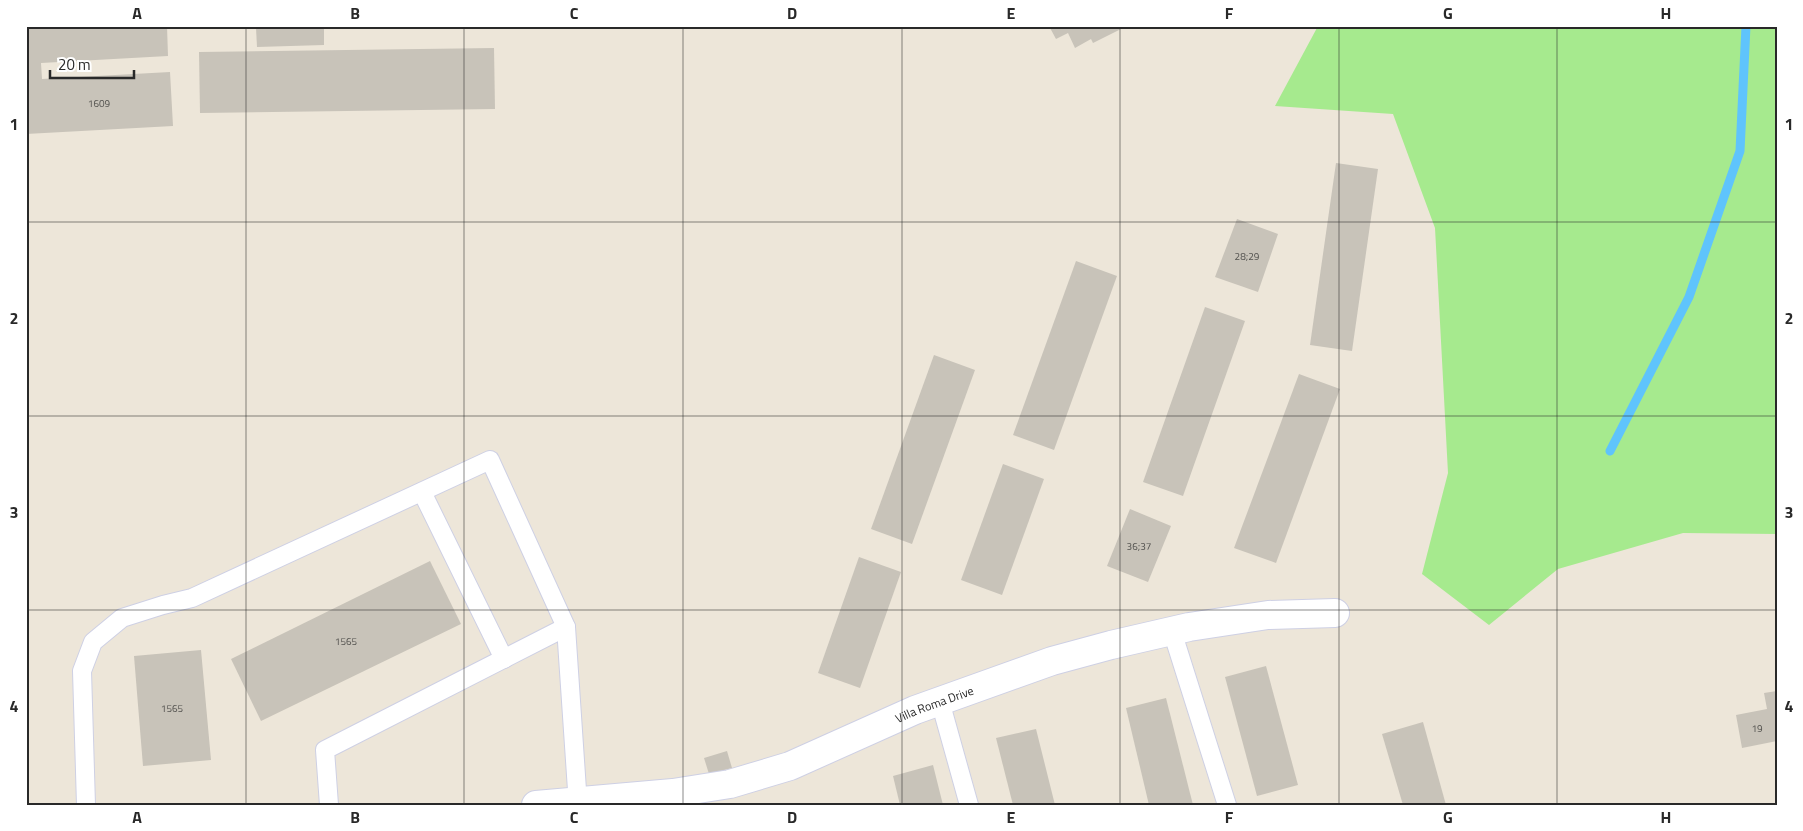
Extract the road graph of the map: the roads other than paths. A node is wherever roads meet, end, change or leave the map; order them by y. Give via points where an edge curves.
1 (422, 492) junction
2 (1335, 613) dead end
3 (566, 627) junction
4 (1172, 631) junction
5 (504, 659) junction
6 (940, 701) junction
7 (700, 796) edge
8 (578, 803) edge
9 (86, 805) edge
10 (329, 805) edge
11 (536, 805) edge
12 (969, 805) edge
13 (1227, 805) edge

1 - 3 lane via 490,460
1 - 5 lane
1 - 9 lane via 192,598 122,618 92,642 82,671
2 - 4 street, Villa Roma Drive via 1268,615
3 - 5 lane
3 - 8 lane
4 - 6 street, Villa Roma Drive via 1052,661
4 - 13 lane
5 - 10 lane via 325,750
6 - 7 street, Villa Roma Drive via 790,766
6 - 12 lane
7 - 8 street, Villa Roma Drive via 673,793
8 - 11 street, Villa Roma Drive

